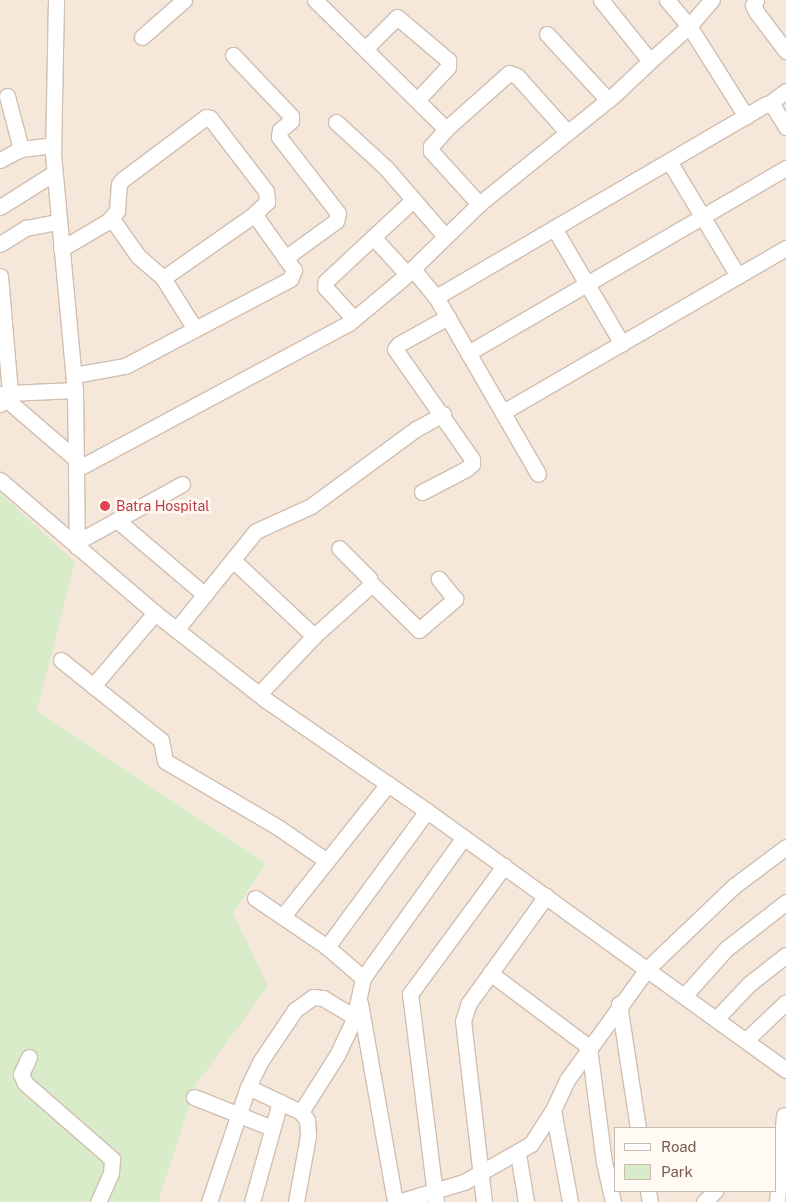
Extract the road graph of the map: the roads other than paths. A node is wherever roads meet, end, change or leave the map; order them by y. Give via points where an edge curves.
1 (56, 0) edge
2 (184, 0) edge
3 (315, 0) edge
4 (668, 0) edge
5 (712, 0) edge
6 (756, 0) edge
7 (609, 3) edge
8 (690, 26) junction
9 (547, 34) dead end
10 (142, 37) dead end
11 (365, 49) junction
12 (786, 51) edge
13 (233, 55) dead end
14 (650, 61) junction
15 (786, 92) edge
16 (7, 96) dead end
17 (417, 100) junction
18 (608, 100) junction
19 (770, 103) junction
20 (746, 116) junction
21 (336, 122) dead end
22 (786, 127) edge
23 (446, 129) junction
24 (567, 132) junction
25 (53, 145) junction
26 (21, 149) junction
27 (0, 160) edge
28 (669, 161) junction
29 (786, 168) edge
30 (54, 173) junction
31 (413, 200) junction
32 (479, 204) junction
33 (0, 207) edge
34 (252, 216) junction
35 (703, 217) junction
36 (110, 219) junction
37 (57, 222) junction
38 (554, 228) junction
39 (445, 236) junction
40 (374, 238) junction
41 (0, 244) edge
42 (786, 248) edge
43 (61, 249) junction
44 (285, 258) junction
45 (410, 272) junction
46 (0, 276) edge
47 (738, 276) junction
48 (163, 278) junction
49 (587, 285) junction
50 (436, 297) junction
51 (448, 318) junction
52 (354, 319) junction
53 (195, 329) junction
54 (622, 344) junction
55 (468, 352) junction
56 (74, 375) junction
57 (75, 390) junction
58 (4, 397) edge
59 (503, 412) junction
60 (443, 414) junction
61 (77, 464) junction
62 (538, 474) dead end
63 (0, 480) edge
64 (182, 484) dead end
65 (422, 492) dead end
66 (118, 521) junction
67 (77, 544) junction
68 (339, 548) dead end
69 (234, 560) junction
70 (440, 579) dead end
71 (371, 584) junction
72 (205, 596) junction
73 (156, 613) junction
74 (176, 630) junction
75 (314, 636) junction
76 (62, 660) dead end
77 (93, 686) junction
78 (260, 694) junction
79 (388, 784) junction
80 (427, 811) junction
81 (464, 837) junction
82 (786, 847) edge
83 (327, 861) junction
84 (504, 866) junction
85 (546, 896) junction
86 (255, 898) dead end
87 (786, 902) edge
88 (284, 916) junction
89 (328, 947) junction
90 (786, 955) edge
91 (647, 969) junction
92 (490, 973) junction
93 (363, 978) junction
94 (684, 996) junction
95 (360, 1002) junction
96 (786, 1002) edge
97 (620, 1004) junction
98 (355, 1017) junction
99 (716, 1019) junction
100 (746, 1040) junction
101 (589, 1048) junction
102 (29, 1057) dead end
103 (783, 1064) edge
104 (248, 1087) junction
105 (194, 1097) dead end
106 (280, 1102) junction
107 (553, 1110) junction
108 (301, 1112) junction
109 (239, 1114) junction
110 (785, 1114) edge
111 (638, 1127) edge
112 (773, 1127) edge
113 (272, 1128) junction
114 (518, 1154) junction
115 (480, 1174) junction
116 (783, 1176) edge
117 (436, 1198) edge
118 (98, 1202) edge
119 (209, 1202) edge
120 (252, 1202) edge
121 (296, 1202) edge
122 (397, 1202) edge
123 (484, 1202) edge
124 (526, 1202) edge
125 (570, 1202) edge
126 (613, 1202) edge
127 (777, 1202) edge

1 - 25 street
2 - 10 street
3 - 11 street
4 - 8 street
5 - 8 street
6 - 12 street via 753,5 757,12
7 - 14 street
8 - 14 street
8 - 20 street
9 - 18 street
11 - 17 street
11 - 17 street via 397,17 448,60 448,67
13 - 44 street via 291,116 292,121 280,130 279,137 338,213 336,221
14 - 18 street
15 - 19 street
16 - 26 street
17 - 23 street
18 - 24 street
19 - 20 street
19 - 22 street
20 - 28 street
21 - 31 street via 386,168
23 - 24 street via 509,73 517,76
23 - 32 street via 431,146 431,152
24 - 32 street
25 - 26 street
25 - 30 street
26 - 27 street
28 - 35 street
28 - 38 street
29 - 35 street
30 - 33 street
30 - 37 street
31 - 39 street
31 - 40 street
32 - 39 street
34 - 36 street via 267,202 266,191 206,117 122,180 117,211
34 - 44 street via 257,218
34 - 48 street
35 - 47 street
35 - 49 street
36 - 43 street
36 - 48 street via 138,256
37 - 41 street via 22,230
37 - 43 street
38 - 49 street
38 - 50 street
39 - 45 street
40 - 45 street
40 - 52 street via 325,284
42 - 47 street
43 - 56 street
44 - 53 street via 294,270 290,279
45 - 50 street
45 - 52 street
46 - 58 street
47 - 54 street
48 - 53 street
49 - 54 street
49 - 55 street
50 - 51 street
51 - 55 street
51 - 60 street via 395,349
52 - 61 street
53 - 56 street via 125,366
54 - 59 street
55 - 59 street
56 - 57 street
57 - 58 street
57 - 61 street
58 - 61 street
59 - 62 street
60 - 65 street via 467,448 472,464
60 - 69 street via 416,429 311,506 261,528
61 - 67 street
63 - 67 street
64 - 66 street
66 - 67 street
66 - 72 street
67 - 73 street
68 - 71 street
69 - 72 street
69 - 75 street
70 - 71 street via 455,599 419,630
71 - 75 street
72 - 74 street
73 - 74 street
73 - 77 street
74 - 78 street
75 - 78 street
76 - 77 street
77 - 83 street via 161,740 165,762 279,828
78 - 79 street
79 - 80 street
79 - 83 street
80 - 81 street
80 - 89 street
81 - 84 street
81 - 93 street
82 - 91 street via 734,886
83 - 88 street
84 - 85 street
84 - 117 street via 410,994
85 - 91 street
85 - 92 street
86 - 88 street
87 - 94 street via 726,949
88 - 89 street
89 - 93 street
90 - 99 street via 749,984
91 - 94 street
91 - 97 street
92 - 101 street
92 - 115 street via 469,1003 463,1021
93 - 95 street
94 - 99 street
95 - 98 street
95 - 122 street
96 - 100 street
97 - 101 street
97 - 111 street
98 - 104 street via 323,998 313,997 303,1002 260,1062
98 - 108 street via 337,1055
99 - 100 street
100 - 103 street
101 - 107 street via 567,1080
101 - 126 street via 604,1162
102 - 118 street via 21,1074 25,1083 112,1159 111,1172
104 - 106 street
104 - 109 street
105 - 109 street
106 - 108 street
106 - 113 street
107 - 114 street via 540,1134
107 - 125 street
108 - 121 street via 307,1120 308,1136
109 - 113 street
109 - 119 street
110 - 112 street
110 - 116 street
113 - 120 street
114 - 115 street
114 - 124 street
115 - 117 street
115 - 123 street
116 - 127 street
117 - 122 street

